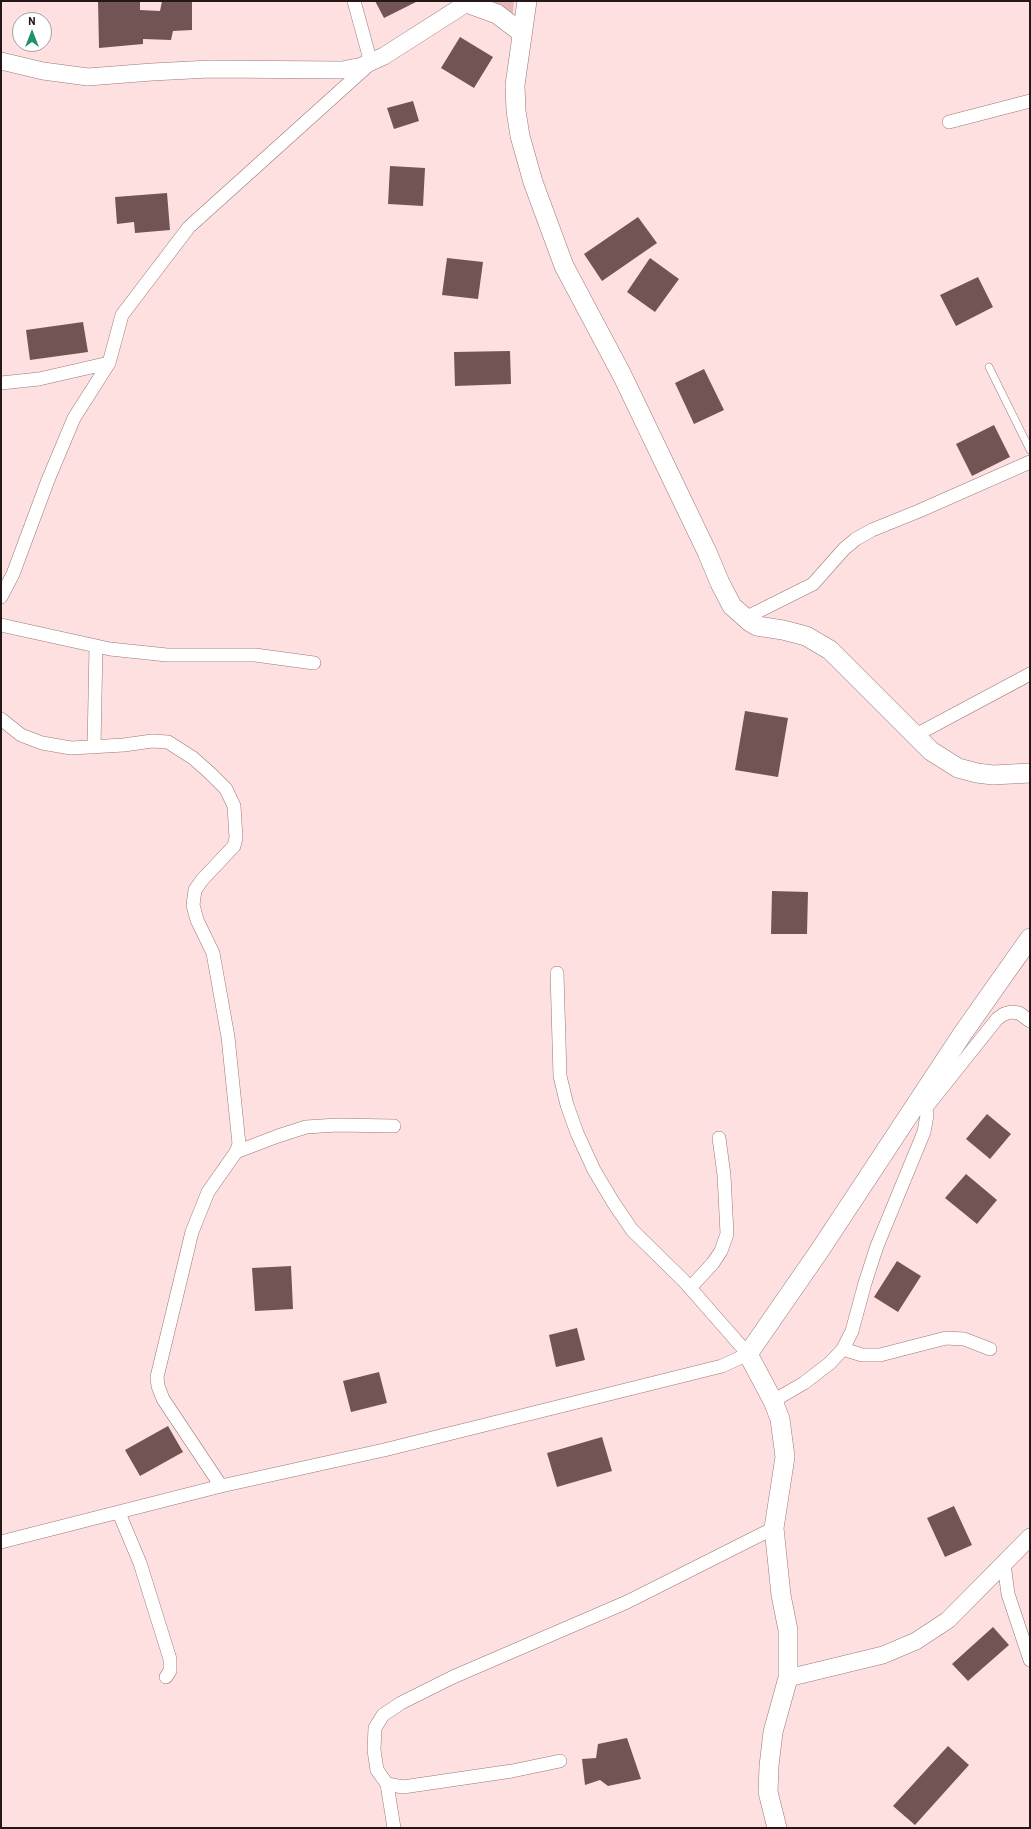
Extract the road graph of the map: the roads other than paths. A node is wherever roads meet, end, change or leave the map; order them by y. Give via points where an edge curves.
1 (354, 1) edge
2 (527, 1) edge
3 (468, 2) edge
4 (522, 33) junction
5 (1, 61) edge
6 (371, 63) junction
7 (1030, 101) edge
8 (948, 122) dead end
9 (108, 363) junction
10 (989, 367) dead end
11 (1, 383) edge
12 (1030, 450) edge
13 (1030, 462) edge
14 (1, 597) edge
15 (745, 618) junction
16 (1, 625) edge
17 (96, 646) junction
18 (314, 663) dead end
19 (1030, 674) edge
20 (1, 719) edge
21 (914, 736) junction
22 (94, 747) junction
23 (1030, 773) edge
24 (1030, 938) edge
25 (557, 973) dead end
26 (1030, 1021) edge
27 (925, 1101) junction
28 (394, 1126) dead end
29 (719, 1138) dead end
30 (236, 1152) junction
31 (690, 1288) junction
32 (990, 1348) dead end
33 (843, 1349) junction
34 (748, 1354) junction
35 (773, 1401) junction
36 (221, 1486) junction
37 (118, 1512) junction
38 (774, 1528) junction
39 (1030, 1537) edge
40 (1, 1542) edge
41 (1004, 1564) junction
42 (1030, 1660) edge
43 (166, 1677) dead end
44 (788, 1678) junction
45 (560, 1761) dead end
46 (387, 1784) junction
47 (394, 1828) edge
48 (776, 1828) edge

1 - 6 street
2 - 4 main road
3 - 4 main road via 496,14
3 - 6 street
4 - 15 main road via 515,85 520,136 533,182 564,266 622,375 708,552 720,583 732,606
5 - 6 street via 88,78 210,69 342,70
6 - 9 street via 190,227 122,315
7 - 8 street
9 - 11 street via 39,379
9 - 14 street via 74,418 13,574
10 - 12 lane
13 - 15 street via 872,530 844,549 813,584
15 - 21 main road via 757,626 806,636 830,650
16 - 17 street
17 - 18 street via 167,655 255,655
17 - 22 street
19 - 21 street
20 - 22 street via 21,734 42,743 71,748
21 - 23 main road via 931,751 958,768 993,775
22 - 30 street via 152,741 168,742 193,758 211,774 226,789 234,806 234,846 195,890 194,905 213,954 228,1037 239,1136
24 - 27 main road via 963,1033
25 - 31 street via 560,1076 577,1133 594,1170 632,1230
26 - 27 street via 1011,1012 997,1019
27 - 33 street via 924,1132 877,1246 852,1331
27 - 34 main road
28 - 30 street via 306,1127
29 - 31 street via 727,1234 713,1263
30 - 36 street via 208,1192 192,1232 157,1377 163,1399
31 - 34 street
32 - 33 street via 964,1339 946,1338 880,1356 862,1355
33 - 35 street via 818,1373
34 - 35 main road
34 - 36 street via 722,1366 384,1450
35 - 38 main road via 780,1419 785,1457
36 - 37 street
37 - 40 street
37 - 43 street via 140,1563 170,1658 170,1671
38 - 44 main road via 781,1595 788,1630
38 - 46 street via 628,1602 453,1677 401,1703 383,1715 375,1728 374,1750 377,1770
39 - 41 street
41 - 42 street via 1008,1594
41 - 44 street via 948,1620 916,1641 883,1655
44 - 48 main road via 773,1732 769,1766 768,1792
45 - 46 street via 428,1785 403,1787
46 - 47 street

